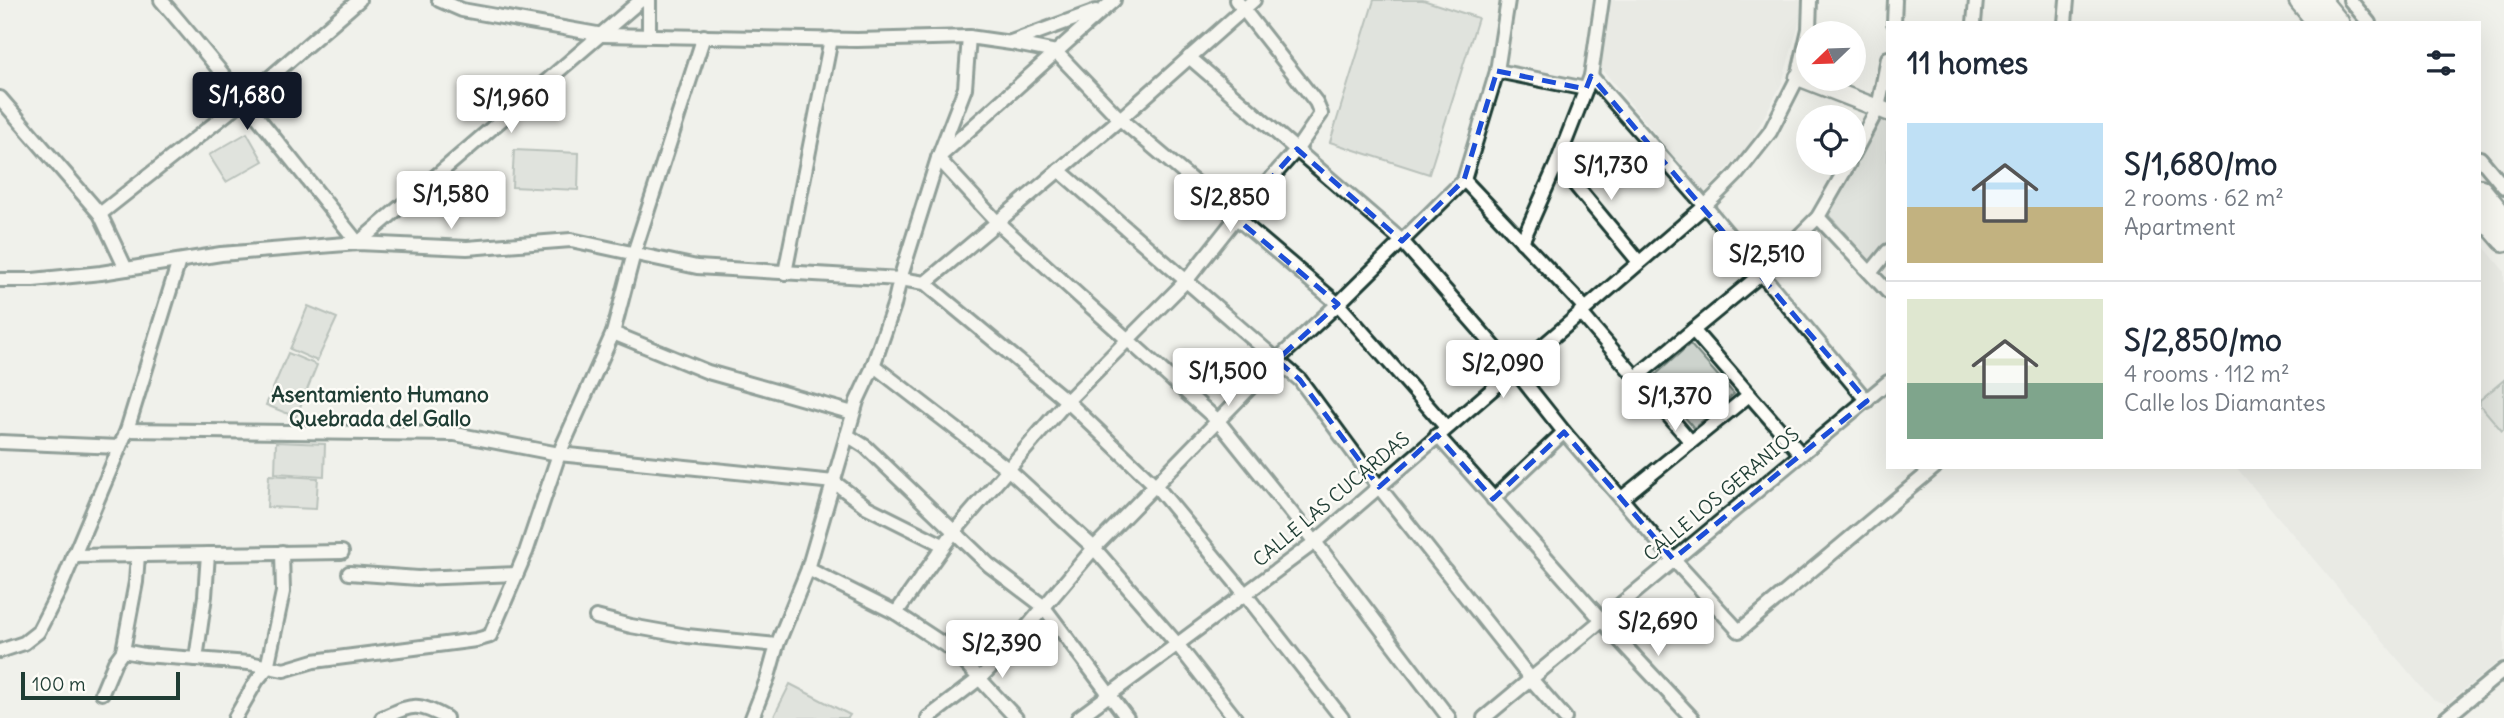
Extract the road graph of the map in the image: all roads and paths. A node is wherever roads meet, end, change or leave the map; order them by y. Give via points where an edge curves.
1 (161, 0) edge
2 (359, 0) edge
3 (439, 0) edge
4 (641, 0) edge
5 (649, 0) edge
6 (1114, 0) edge
7 (1508, 0) edge
8 (1602, 0) edge
9 (1810, 0) edge
10 (1895, 0) edge
11 (1976, 0) edge
12 (2067, 0) edge
13 (2292, 0) edge
14 (2300, 0) edge
15 (2350, 0) edge
16 (1244, 3) edge
17 (1102, 8) junction
18 (2324, 14) edge
19 (1809, 21) edge
20 (1894, 21) edge
21 (1974, 21) edge
22 (2065, 21) edge
23 (2367, 21) edge
24 (603, 34) junction
25 (649, 36) junction
26 (705, 36) junction
27 (969, 37) junction
28 (831, 39) junction
29 (1011, 43) junction
30 (1056, 52) junction
31 (1189, 57) junction
32 (1497, 71) junction
33 (1591, 76) junction
34 (1886, 79) edge
35 (1796, 82) edge
36 (1586, 89) junction
37 (1833, 91) edge
38 (0, 98) edge
39 (243, 101) junction
40 (1883, 110) edge
41 (1120, 119) junction
42 (1866, 136) edge
43 (1297, 149) junction
44 (938, 158) junction
45 (2481, 159) edge
46 (1557, 163) junction
47 (1059, 170) junction
48 (1842, 175) edge
49 (1464, 180) junction
50 (2504, 187) edge
51 (2481, 191) edge
52 (1705, 206) junction
53 (2481, 213) edge
54 (100, 214) junction
55 (1818, 217) junction
56 (1236, 218) junction
57 (2504, 219) edge
58 (997, 222) junction
59 (2504, 240) edge
60 (1402, 241) junction
61 (1522, 242) junction
62 (358, 243) junction
63 (634, 253) junction
64 (1886, 253) edge
65 (179, 261) junction
66 (1639, 262) junction
67 (127, 269) junction
68 (1871, 272) junction
69 (785, 273) junction
70 (1760, 275) junction
71 (900, 279) junction
72 (0, 280) edge
73 (1186, 281) junction
74 (925, 283) junction
75 (1886, 290) edge
76 (1339, 304) junction
77 (1582, 310) junction
78 (1693, 330) junction
79 (613, 333) junction
80 (1128, 340) junction
81 (1278, 360) junction
82 (873, 365) junction
83 (1514, 369) junction
84 (1635, 378) junction
85 (1886, 384) edge
86 (1749, 395) junction
87 (1067, 401) junction
88 (1867, 401) junction
89 (853, 413) junction
90 (1218, 421) junction
91 (127, 430) junction
92 (1441, 431) junction
93 (1564, 432) junction
94 (847, 435) junction
95 (0, 442) edge
96 (1691, 442) junction
97 (119, 447) junction
98 (1800, 453) junction
99 (559, 454) junction
100 (1933, 469) edge
101 (1010, 470) junction
102 (834, 482) junction
103 (1156, 486) junction
104 (1379, 487) junction
105 (1622, 498) junction
106 (1493, 499) junction
107 (953, 533) junction
108 (1315, 542) junction
109 (943, 545) junction
110 (1094, 548) junction
111 (282, 552) junction
112 (342, 552) dead end
113 (208, 554) junction
114 (138, 555) junction
115 (73, 556) junction
116 (1673, 559) junction
117 (808, 569) junction
118 (349, 573) dead end
119 (517, 574) junction
120 (1245, 594) junction
121 (1043, 606) junction
122 (896, 613) junction
123 (596, 617) dead end
124 (1601, 618) junction
125 (1177, 644) junction
126 (777, 645) junction
127 (0, 650) edge
128 (123, 651) junction
129 (196, 659) junction
130 (267, 668) junction
131 (2502, 677) edge
132 (980, 678) junction
133 (1531, 679) junction
134 (102, 693) dead end
135 (1110, 693) junction
136 (235, 718) edge
137 (382, 718) edge
138 (446, 718) edge
139 (752, 718) edge
140 (928, 718) edge
141 (1016, 718) edge
142 (1078, 718) edge
143 (1127, 718) edge
144 (1235, 718) edge
145 (1342, 718) edge
146 (1449, 718) edge
147 (1484, 718) edge
148 (1565, 718) edge
149 (1692, 718) edge
150 (2446, 718) edge

1 - 39 street
2 - 39 street
3 - 24 street via 461,10
4 - 24 street
5 - 25 street
6 - 17 street
7 - 32 street
8 - 33 street
9 - 19 street, CALLE LAS CUCARDAS
10 - 20 street
11 - 21 street
12 - 22 street
13 - 18 street
14 - 18 highway
15 - 23 street
16 - 31 street
16 - 43 street via 1319,108 1321,114
17 - 29 street
17 - 30 street
24 - 25 street
24 - 62 street
25 - 26 street
26 - 28 street
26 - 63 street
27 - 28 street
27 - 29 street
27 - 44 street via 965,89
28 - 69 street
29 - 30 street
30 - 41 street
30 - 44 street
31 - 41 street
31 - 43 street
32 - 36 street
32 - 49 street
33 - 36 street
33 - 52 street
34 - 40 street
35 - 52 street, CALLE LAS CUCARDAS via 1770,132
36 - 46 street
37 - 40 street
38 - 54 street
39 - 54 street
39 - 62 street
40 - 42 street
41 - 47 street
41 - 56 street
43 - 56 street
43 - 60 street
44 - 58 street
44 - 71 street
45 - 50 street
46 - 61 street
46 - 66 street
47 - 58 street
47 - 73 street
48 - 55 street
49 - 60 street
49 - 61 street
51 - 57 highway
52 - 66 street, CALLE LAS CUCARDAS
52 - 70 street
53 - 59 highway
54 - 67 street
55 - 68 street
55 - 70 street
56 - 73 street
56 - 76 street
58 - 74 street
58 - 80 street
60 - 76 street
60 - 83 street
61 - 77 street
62 - 63 street via 467,248 571,240
62 - 65 street
63 - 69 street via 697,267
63 - 79 street
64 - 68 street
65 - 67 street
65 - 91 street
66 - 77 street, CALLE LAS CUCARDAS
67 - 72 street
68 - 75 street
69 - 71 street
70 - 78 street
70 - 88 street
71 - 74 street
71 - 82 street
73 - 80 street
73 - 81 street
74 - 87 street
76 - 81 street
76 - 92 street
77 - 83 street, CALLE LAS CUCARDAS
77 - 84 street
78 - 84 street
78 - 86 street
79 - 89 street via 708,372
79 - 99 street
80 - 87 street
80 - 90 street
81 - 90 street
81 - 104 street via 1300,380
82 - 89 street
82 - 101 street
83 - 92 street, CALLE LAS CUCARDAS
83 - 93 street
84 - 96 street
85 - 88 street, CALLE LOS GERANIOS
86 - 96 street
86 - 98 street
87 - 101 street
87 - 103 street
88 - 98 street, CALLE LOS GERANIOS
89 - 94 street
90 - 103 street
90 - 108 street
91 - 97 street
91 - 99 street via 454,434
92 - 104 street, CALLE LAS CUCARDAS
92 - 106 street
93 - 105 street
93 - 106 street
94 - 102 street
94 - 107 street via 866,447
95 - 97 street
96 - 105 street
97 - 115 street
98 - 116 street, CALLE LOS GERANIOS
99 - 102 street
99 - 119 street
100 - 116 street via 1739,631
101 - 107 street
101 - 110 street
102 - 109 street via 867,507
102 - 117 street
103 - 110 street
103 - 120 street
104 - 108 street, CALLE LAS CUCARDAS
104 - 133 street
105 - 116 street
106 - 124 street
107 - 109 street
107 - 121 street
108 - 120 street, CALLE LAS CUCARDAS
108 - 146 street
109 - 122 street
110 - 121 street
110 - 125 street
111 - 112 street
111 - 113 street
111 - 130 street via 283,592
113 - 114 street
113 - 129 street
114 - 115 street
114 - 128 street
115 - 127 street via 38,632 24,643
116 - 124 street, CALLE LOS GERANIOS
117 - 122 street
117 - 126 street
118 - 119 street via 418,578
119 - 130 street via 490,636 314,660 284,670
120 - 125 street, CALLE LAS CUCARDAS
120 - 145 street
121 - 132 street
121 - 135 street
122 - 132 street via 954,651
123 - 126 street via 687,636
124 - 133 street, CALLE LOS GERANIOS
124 - 149 street
125 - 135 street, CALLE LAS CUCARDAS
125 - 144 street
126 - 139 street
128 - 129 street
128 - 134 street
129 - 130 street
130 - 136 street
131 - 150 street
132 - 140 street
132 - 141 street
133 - 147 street, CALLE LOS GERANIOS
133 - 148 street
135 - 142 street, CALLE LAS CUCARDAS
135 - 143 street
137 - 138 street via 413,705

